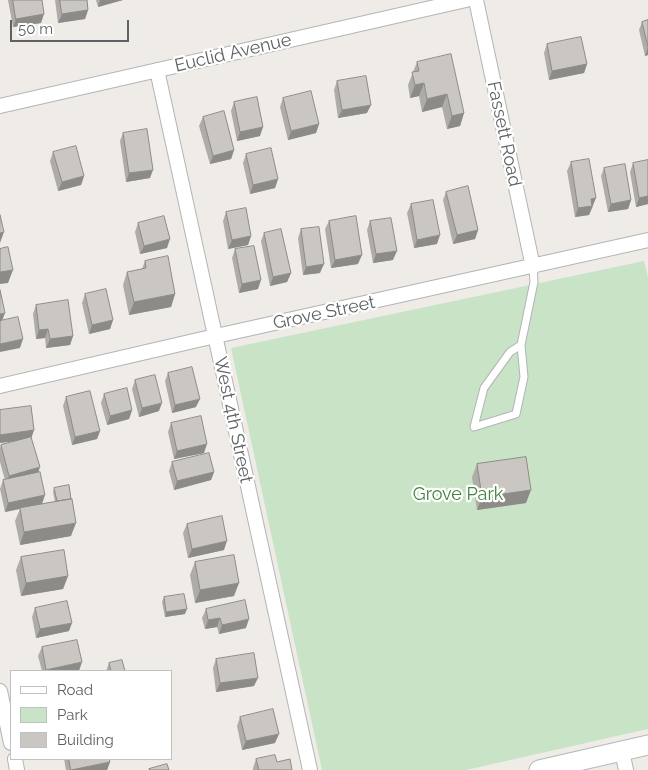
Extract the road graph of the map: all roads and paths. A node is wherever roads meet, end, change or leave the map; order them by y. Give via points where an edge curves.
1 (466, 0) edge
2 (476, 0) edge
3 (157, 70) junction
4 (0, 106) edge
5 (648, 240) edge
6 (533, 267) junction
7 (215, 336) junction
8 (521, 345) junction
9 (0, 386) edge
10 (0, 691) edge
11 (10, 738) edge
12 (648, 745) edge
13 (622, 751) junction
14 (310, 770) edge
15 (539, 770) edge
16 (626, 770) edge

1 - 3 street, Euclid Avenue
2 - 6 street, Fassett Road
3 - 4 street, Euclid Avenue
3 - 7 street, West 4th Street
5 - 6 street, Grove Street
6 - 7 street, Grove Street
6 - 8 lane via 534,282
7 - 9 street, Grove Street
7 - 14 street, West 4th Street
8 - 8 lane via 524,377 516,414 474,426 484,388 510,352
10 - 11 street
12 - 13 street
13 - 15 street
13 - 16 street

